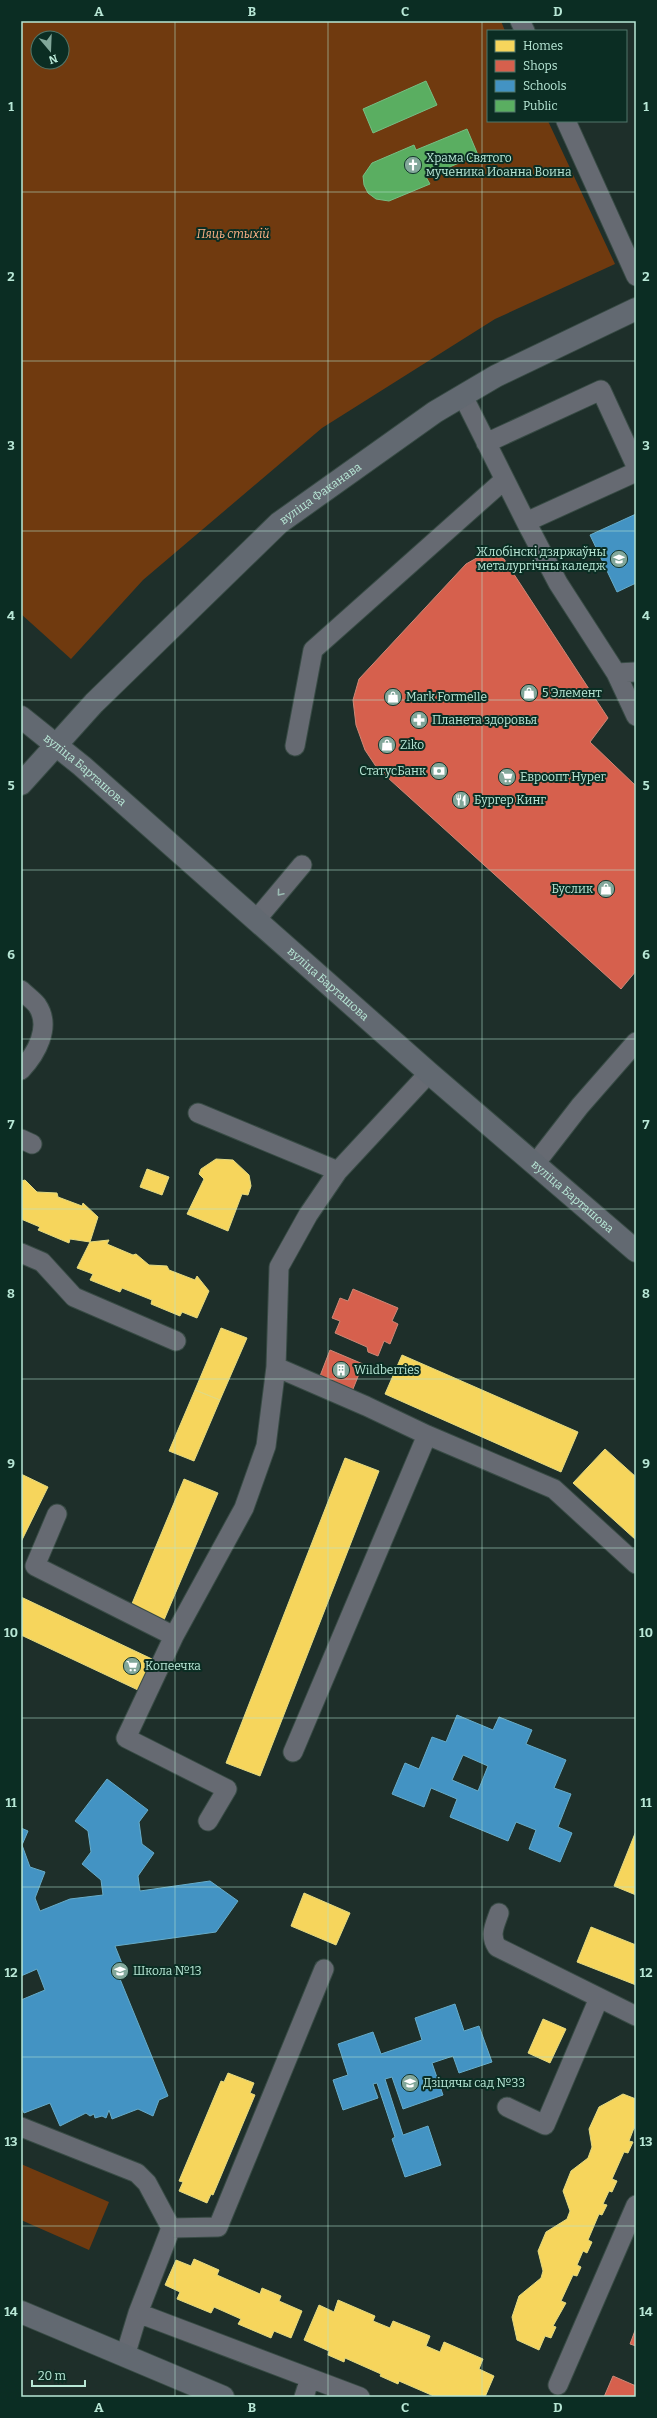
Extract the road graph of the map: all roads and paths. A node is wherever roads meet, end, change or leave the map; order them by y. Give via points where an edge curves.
1 (520, 21) edge
2 (524, 30) edge
3 (566, 122) edge
4 (636, 276) edge
5 (636, 309) edge
6 (463, 396) junction
7 (486, 443) junction
8 (636, 466) edge
9 (636, 472) edge
10 (504, 480) junction
11 (526, 522) junction
12 (636, 672) edge
13 (616, 673) junction
14 (636, 716) edge
15 (21, 717) edge
16 (56, 745) junction
17 (295, 746) dead end
18 (21, 784) edge
19 (302, 865) dead end
20 (256, 920) junction
21 (21, 990) edge
22 (636, 1042) edge
23 (21, 1070) edge
24 (429, 1073) junction
25 (198, 1113) dead end
26 (535, 1164) junction
27 (338, 1171) junction
28 (636, 1251) edge
29 (21, 1253) edge
30 (176, 1341) dead end
31 (276, 1367) junction
32 (427, 1435) junction
33 (57, 1514) dead end
34 (636, 1564) edge
35 (174, 1636) junction
36 (293, 1752) dead end
37 (208, 1821) dead end
38 (499, 1913) dead end
39 (324, 1969) dead end
40 (599, 1998) junction
41 (636, 2016) edge
42 (507, 2107) dead end
43 (21, 2127) edge
44 (636, 2205) edge
45 (171, 2228) junction
46 (21, 2312) edge
47 (138, 2313) junction
48 (125, 2356) junction
49 (310, 2378) junction
50 (558, 2385) dead end
51 (223, 2397) edge
52 (304, 2397) edge
53 (360, 2397) edge

1 - 2 lane
3 - 4 lane
5 - 6 main road, вуліца Факанава via 496,376
6 - 7 lane
6 - 16 main road, вуліца Факанава via 407,431 278,523 94,703
7 - 8 lane via 601,390
7 - 10 lane
9 - 11 lane
10 - 11 lane
10 - 17 lane via 313,650
11 - 13 lane via 558,583
12 - 13 lane
13 - 14 lane
15 - 16 main road, вуліца Барташова
16 - 18 main road, вуліца Факанава
16 - 20 main road, вуліца Барташова
19 -> 20 lane
20 - 24 main road, вуліца Барташова
21 - 23 lane via 37,1005 42,1036 34,1056
22 - 26 lane via 580,1106
24 - 26 main road, вуліца Барташова
24 - 27 lane
25 - 27 lane
26 - 28 main road, вуліца Барташова
27 - 31 lane via 308,1215 279,1267
29 - 30 lane via 42,1262 74,1297
31 - 32 lane
31 - 35 lane via 266,1446 244,1508
32 - 34 lane via 554,1489
32 - 36 lane
33 - 35 lane via 35,1566
35 - 37 lane via 126,1738 227,1789
38 - 40 lane via 492,1932 497,1947
39 - 45 lane via 218,2228
40 - 41 lane
40 - 42 lane via 545,2124
43 - 45 lane via 137,2173 147,2183
44 - 50 lane
45 - 47 lane
46 - 48 main road
47 - 48 lane
47 - 49 lane
48 - 51 main road
49 - 52 lane
49 - 53 lane

